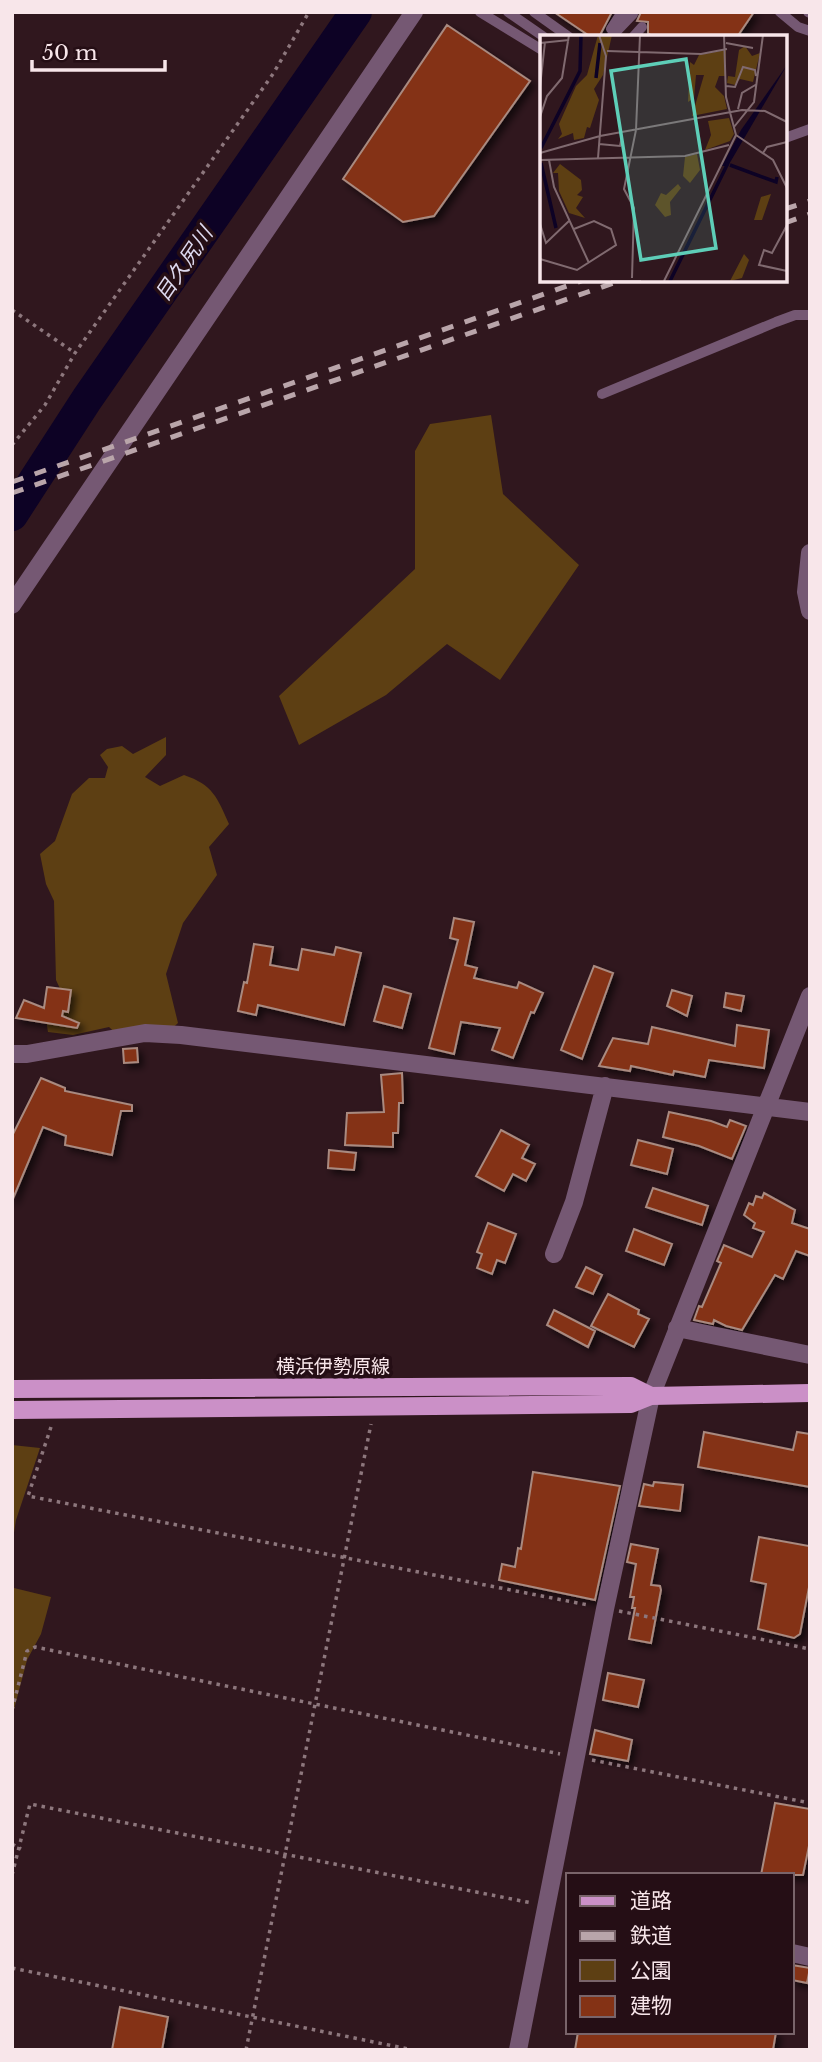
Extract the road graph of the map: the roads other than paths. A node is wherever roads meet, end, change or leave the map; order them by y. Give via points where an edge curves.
1 (414, 12) edge
2 (480, 12) edge
3 (508, 12) edge
4 (534, 12) edge
5 (780, 12) edge
6 (789, 12) edge
7 (636, 26) edge
8 (798, 27) junction
9 (810, 31) edge
10 (541, 35) edge
11 (566, 35) edge
12 (611, 35) edge
13 (617, 35) edge
14 (540, 49) edge
15 (810, 129) edge
16 (787, 137) edge
17 (810, 314) edge
18 (603, 394) dead end
19 (810, 553) edge
20 (12, 605) edge
21 (810, 611) edge
22 (810, 996) edge
23 (12, 1054) edge
24 (605, 1086) junction
25 (767, 1106) junction
26 (810, 1112) edge
27 (554, 1254) dead end
28 (677, 1328) junction
29 (810, 1355) edge
30 (12, 1389) edge
31 (810, 1393) edge
32 (651, 1396) junction
33 (12, 1410) edge
34 (518, 2050) edge

1 - 20 street
2 - 14 lane
3 - 10 lane
4 - 11 lane
5 - 8 lane
6 - 8 lane
7 - 12 lane
7 - 13 lane
8 - 9 lane
15 - 16 lane
17 - 18 lane via 776,322
19 - 21 street via 806,592
22 - 25 street
23 - 24 street via 145,1033
24 - 25 street
24 - 27 street
25 - 26 street
25 - 28 street
28 - 29 street
28 - 32 street
30 - 32 main road, 横浜伊勢原線 via 631,1386
31 - 32 main road, 横浜伊勢原線
32 - 33 main road, 横浜伊勢原線 via 631,1404
32 - 34 street

